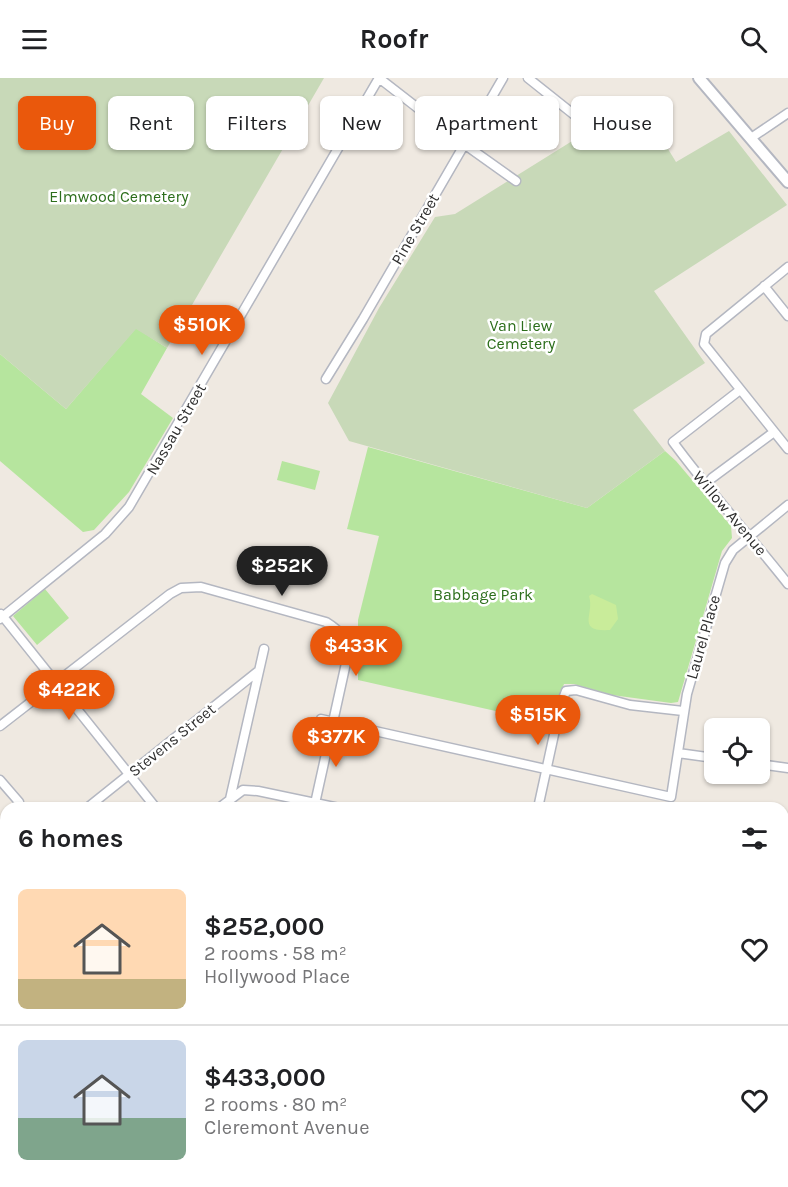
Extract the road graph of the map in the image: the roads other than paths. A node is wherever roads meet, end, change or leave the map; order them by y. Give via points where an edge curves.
1 (379, 78) edge
2 (503, 78) edge
3 (528, 78) edge
4 (699, 78) edge
5 (492, 96) edge
6 (415, 106) edge
7 (571, 112) edge
8 (788, 113) edge
9 (751, 138) junction
10 (461, 150) edge
11 (472, 150) edge
12 (516, 181) dead end
13 (788, 182) edge
14 (788, 267) edge
15 (764, 286) junction
16 (788, 316) edge
17 (326, 380) dead end
18 (740, 390) junction
19 (774, 432) junction
20 (788, 449) edge
21 (712, 478) dead end
22 (788, 505) edge
23 (750, 536) junction
24 (788, 584) edge
25 (1, 616) edge
26 (264, 649) dead end
27 (257, 672) junction
28 (54, 682) junction
29 (683, 711) junction
30 (321, 719) dead end
31 (333, 722) junction
32 (0, 726) edge
33 (678, 753) junction
34 (704, 757) edge
35 (770, 766) edge
36 (788, 768) edge
37 (546, 770) junction
38 (129, 775) junction
39 (0, 780) edge
40 (231, 799) junction
41 (19, 802) dead end
42 (95, 802) edge
43 (151, 802) edge
44 (227, 802) edge
45 (230, 802) edge
46 (301, 802) edge
47 (316, 802) edge
48 (538, 802) edge

1 - 6 street
1 - 25 street, Nassau Street via 129,507 105,534
2 - 5 street, Pine Street
3 - 7 street
4 - 9 street
8 - 9 street
9 - 13 street
10 - 17 street, Pine Street
11 - 12 street
14 - 15 street
15 - 16 street
15 - 18 street via 706,334 704,344
18 - 19 street
18 - 23 street, Willow Avenue via 673,442
19 - 20 street
19 - 21 street
22 - 23 street, Laurel Place
23 - 24 street, Willow Avenue
23 - 29 street, Laurel Place via 725,563
25 - 28 street
26 - 27 street
27 - 38 street, Stevens Street
27 - 40 street
28 - 31 street via 170,594 181,588 201,586 326,622 344,637 348,654
28 - 32 street
28 - 38 street
29 - 33 street, Laurel Place
29 - 37 street via 630,705 576,690 566,691
30 - 31 street
31 - 37 street
31 - 47 street
33 - 34 street
33 - 37 street, Laurel Place via 671,797
35 - 36 street
37 - 48 street
38 - 42 street, Stevens Street
38 - 43 street
39 - 41 street
40 - 44 street
40 - 45 street
40 - 46 street via 243,790 258,790

